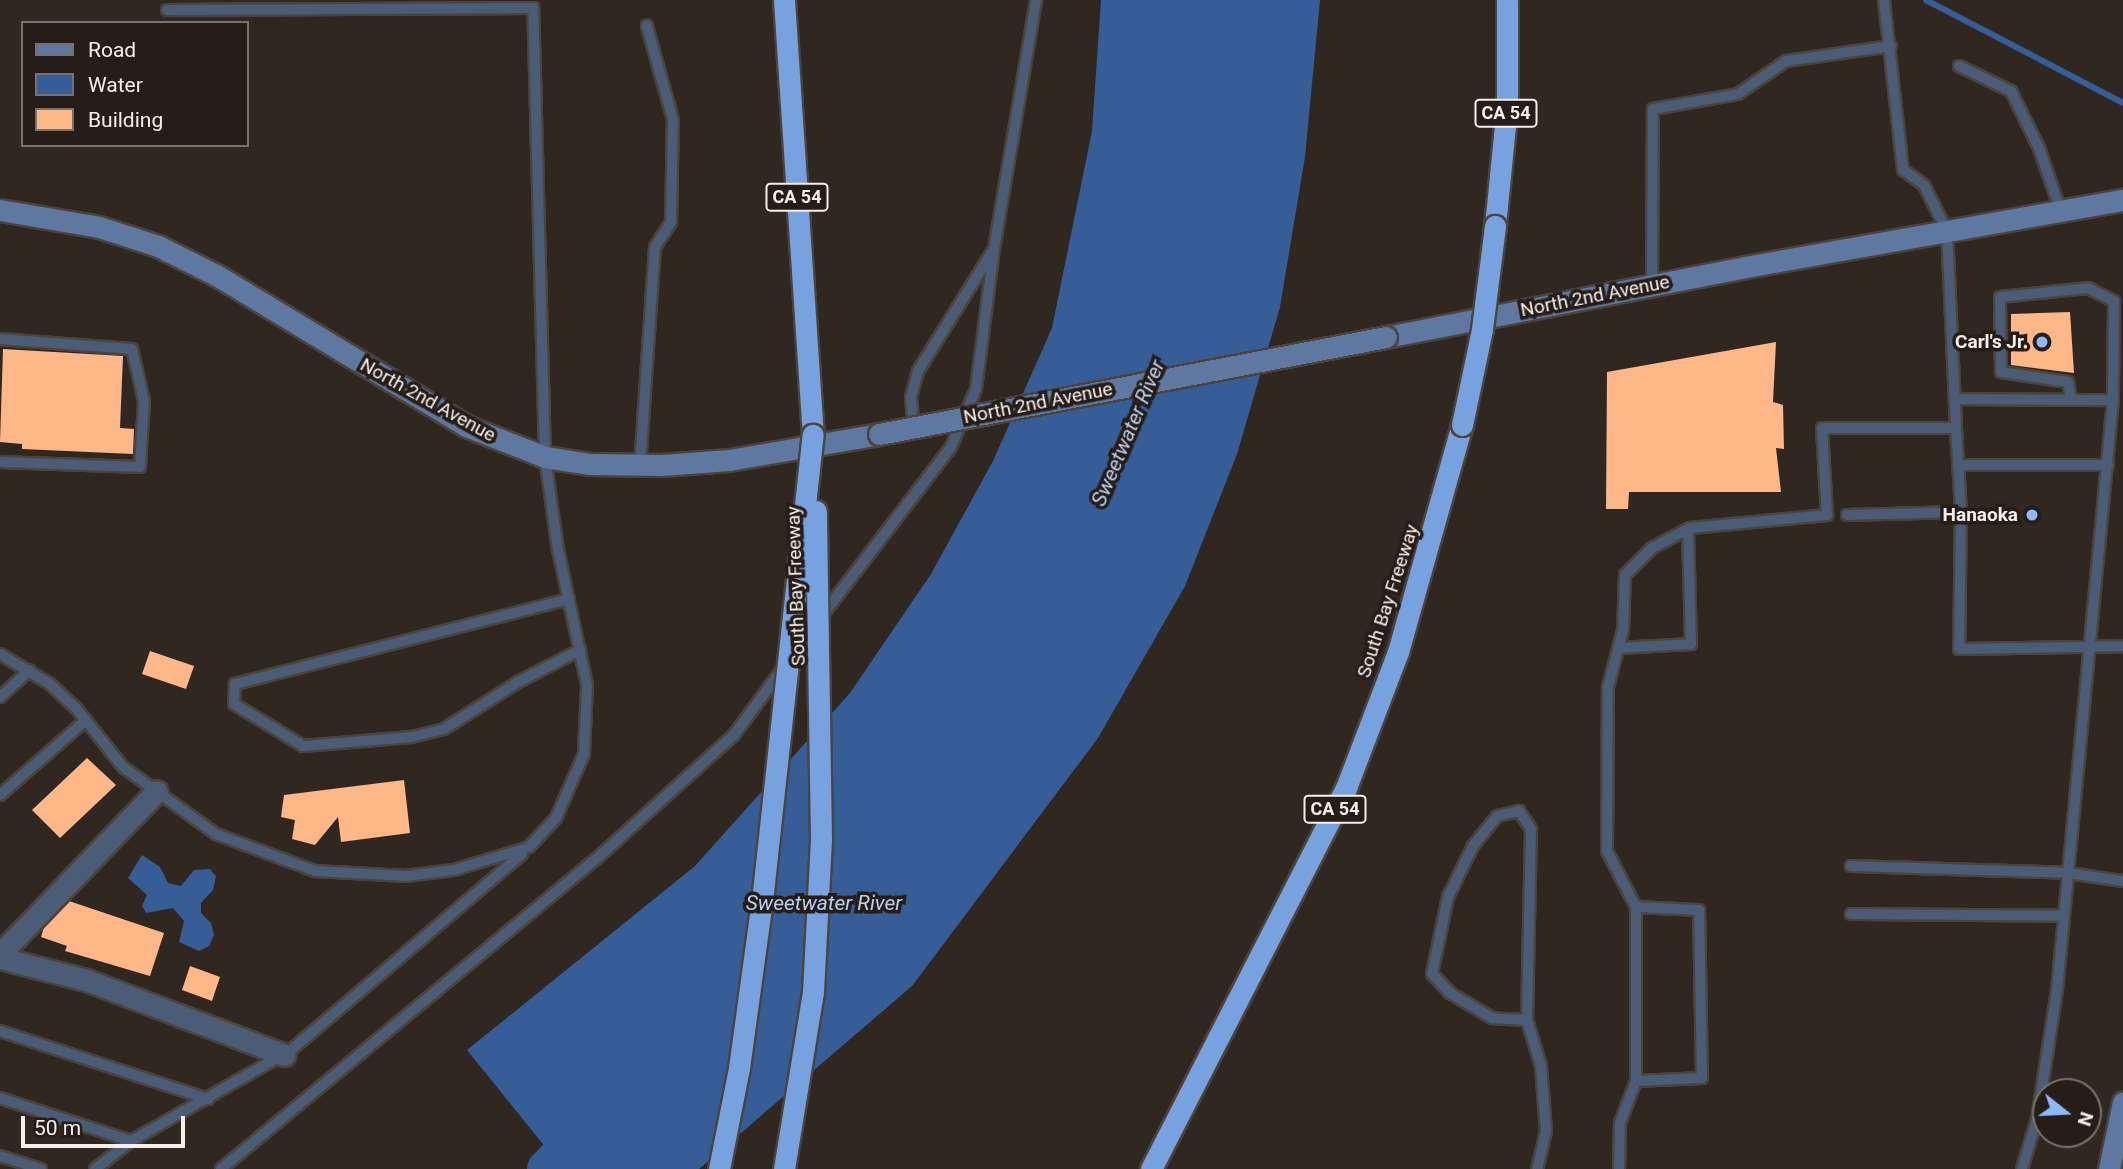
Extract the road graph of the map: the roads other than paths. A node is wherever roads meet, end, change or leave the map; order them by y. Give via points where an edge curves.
1 (784, 0) edge
2 (1036, 0) edge
3 (1507, 0) edge
4 (1884, 0) edge
5 (167, 10) dead end
6 (647, 26) dead end
7 (1891, 46) junction
8 (1959, 66) dead end
9 (2123, 200) edge
10 (0, 210) edge
11 (2061, 211) junction
12 (1947, 231) junction
13 (994, 249) junction
14 (1651, 285) junction
15 (0, 339) edge
16 (1955, 399) junction
17 (2071, 400) junction
18 (2113, 400) junction
19 (914, 427) junction
20 (1956, 428) junction
21 (813, 435) junction
22 (545, 457) junction
23 (0, 462) edge
24 (1958, 465) junction
25 (640, 466) junction
26 (2108, 466) junction
27 (1961, 512) junction
28 (1847, 515) dead end
29 (1688, 530) junction
30 (569, 599) junction
31 (2091, 646) junction
32 (2123, 646) edge
33 (1618, 648) junction
34 (580, 650) junction
35 (0, 654) edge
36 (30, 670) junction
37 (0, 697) edge
38 (86, 720) junction
39 (157, 791) junction
40 (0, 795) edge
41 (529, 847) junction
42 (1851, 866) dead end
43 (2068, 873) junction
44 (2123, 881) edge
45 (1636, 907) junction
46 (1851, 914) dead end
47 (2064, 916) junction
48 (0, 956) edge
49 (1527, 1020) junction
50 (0, 1031) edge
51 (284, 1055) junction
52 (1636, 1081) junction
53 (0, 1098) edge
54 (208, 1099) junction
55 (2123, 1102) edge
56 (131, 1141) junction
57 (0, 1156) edge
58 (41, 1169) edge
59 (95, 1169) edge
60 (221, 1169) edge
61 (719, 1169) edge
62 (784, 1169) edge
63 (1151, 1169) edge
64 (1537, 1169) edge
65 (1619, 1169) edge
66 (2022, 1169) edge
67 (2109, 1169) edge

1 - 21 highway, South Bay Freeway / CA 54
2 - 13 lane
3 - 63 highway, South Bay Freeway / CA 54, bridge via 1507,106 1482,329 1462,425 1398,652 1346,788
4 - 7 lane
5 - 22 lane via 533,8
6 - 25 lane via 673,132 671,222 655,247
7 - 12 lane via 1903,170 1924,186
7 - 14 lane via 1786,61 1738,94 1653,109
8 - 11 lane via 2011,90 2039,148
9 - 11 street, North 2nd Avenue
10 - 22 street, North 2nd Avenue via 99,227 158,246 216,275 466,426
11 - 12 street, North 2nd Avenue
12 - 14 street, North 2nd Avenue
12 - 16 lane
13 - 19 lane via 918,371 911,397
13 - 60 lane via 976,389 951,447 885,528 734,735 594,860
14 - 19 street, North 2nd Avenue, bridge
15 - 23 lane via 132,349 144,401 140,467
16 - 17 lane
16 - 20 lane
17 - 18 lane
17 - 18 lane via 2068,382 2001,372 2000,297 2088,288 2114,301
18 - 26 lane
19 - 25 street, North 2nd Avenue, bridge via 729,460
20 - 24 lane
20 - 29 lane via 1822,428 1827,515
21 - 61 highway, bridge via 763,892 739,1068
21 - 62 highway, South Bay Freeway / CA 54, bridge via 822,660 821,839 813,992
22 - 25 street, North 2nd Avenue
22 - 30 lane
24 - 26 lane
24 - 27 lane
26 - 31 lane
27 - 28 lane
27 - 31 lane via 1959,649
29 - 33 lane via 1652,548 1625,575
29 - 33 lane via 1691,644
30 - 34 lane
30 - 34 lane via 235,684 234,704 303,746 412,737 444,729
31 - 32 lane
31 - 43 lane
33 - 45 lane via 1608,687 1607,850
34 - 41 lane via 589,711 584,754 556,818
35 - 36 lane
36 - 37 lane
36 - 38 lane
38 - 39 lane via 123,767
38 - 40 lane
39 - 41 lane via 216,834 315,871 406,876 454,870
39 - 48 street
41 - 51 lane
42 - 43 lane
43 - 44 lane
43 - 47 lane
45 - 52 lane
45 - 52 lane via 1699,910 1702,1078
46 - 47 lane
47 - 66 lane via 2037,1119
48 - 51 street via 86,980
49 - 49 lane via 1531,830 1519,811 1497,816 1474,846 1448,897 1432,974 1450,993 1492,1018
49 - 64 lane via 1541,1066 1545,1105 1546,1131
50 - 54 lane
51 - 54 lane
52 - 65 lane via 1620,1123
53 - 56 lane
54 - 56 lane
55 - 67 street
56 - 59 lane
57 - 58 lane

